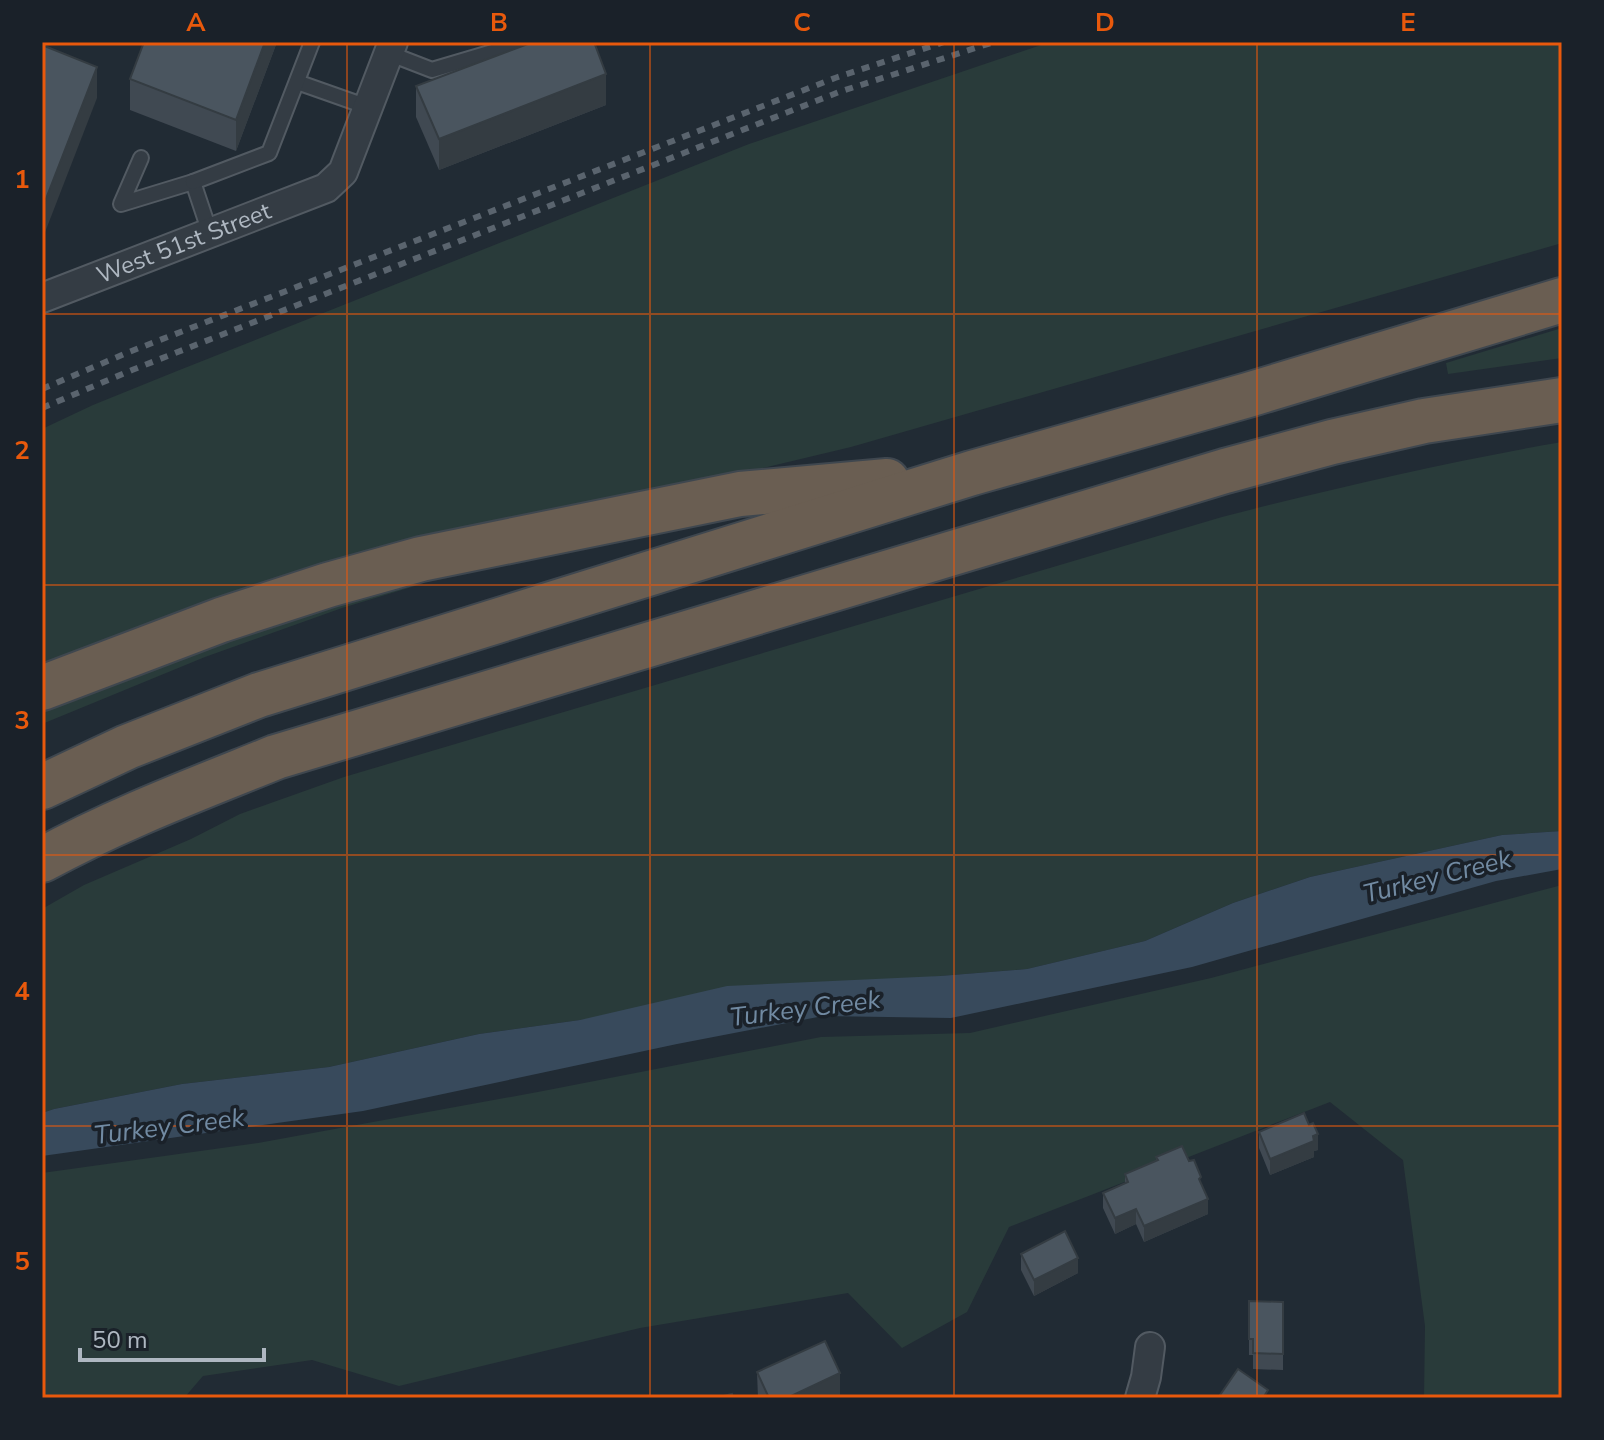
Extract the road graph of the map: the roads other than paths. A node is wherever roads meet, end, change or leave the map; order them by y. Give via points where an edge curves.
1 (312, 42) edge
2 (526, 42) edge
3 (390, 48) edge
4 (297, 82) junction
5 (368, 107) junction
6 (141, 158) dead end
7 (193, 182) junction
8 (210, 233) junction
9 (42, 298) edge
10 (1562, 300) edge
11 (1562, 400) edge
12 (972, 473) junction
13 (42, 688) edge
14 (42, 787) edge
15 (42, 860) edge
16 (1150, 1347) dead end
17 (1140, 1398) edge

1 - 4 lane
2 - 3 lane via 432,70
3 - 5 street
4 - 5 lane
4 - 7 lane via 269,153
5 - 8 street, West 51st Street via 343,172 326,188
6 - 7 lane via 121,204
7 - 8 lane
8 - 9 street, West 51st Street
10 - 12 highway
11 - 15 highway via 1424,421 1225,471 276,757
12 - 13 highway via 740,494 421,559 221,620
12 - 14 highway via 259,695
16 - 17 street

